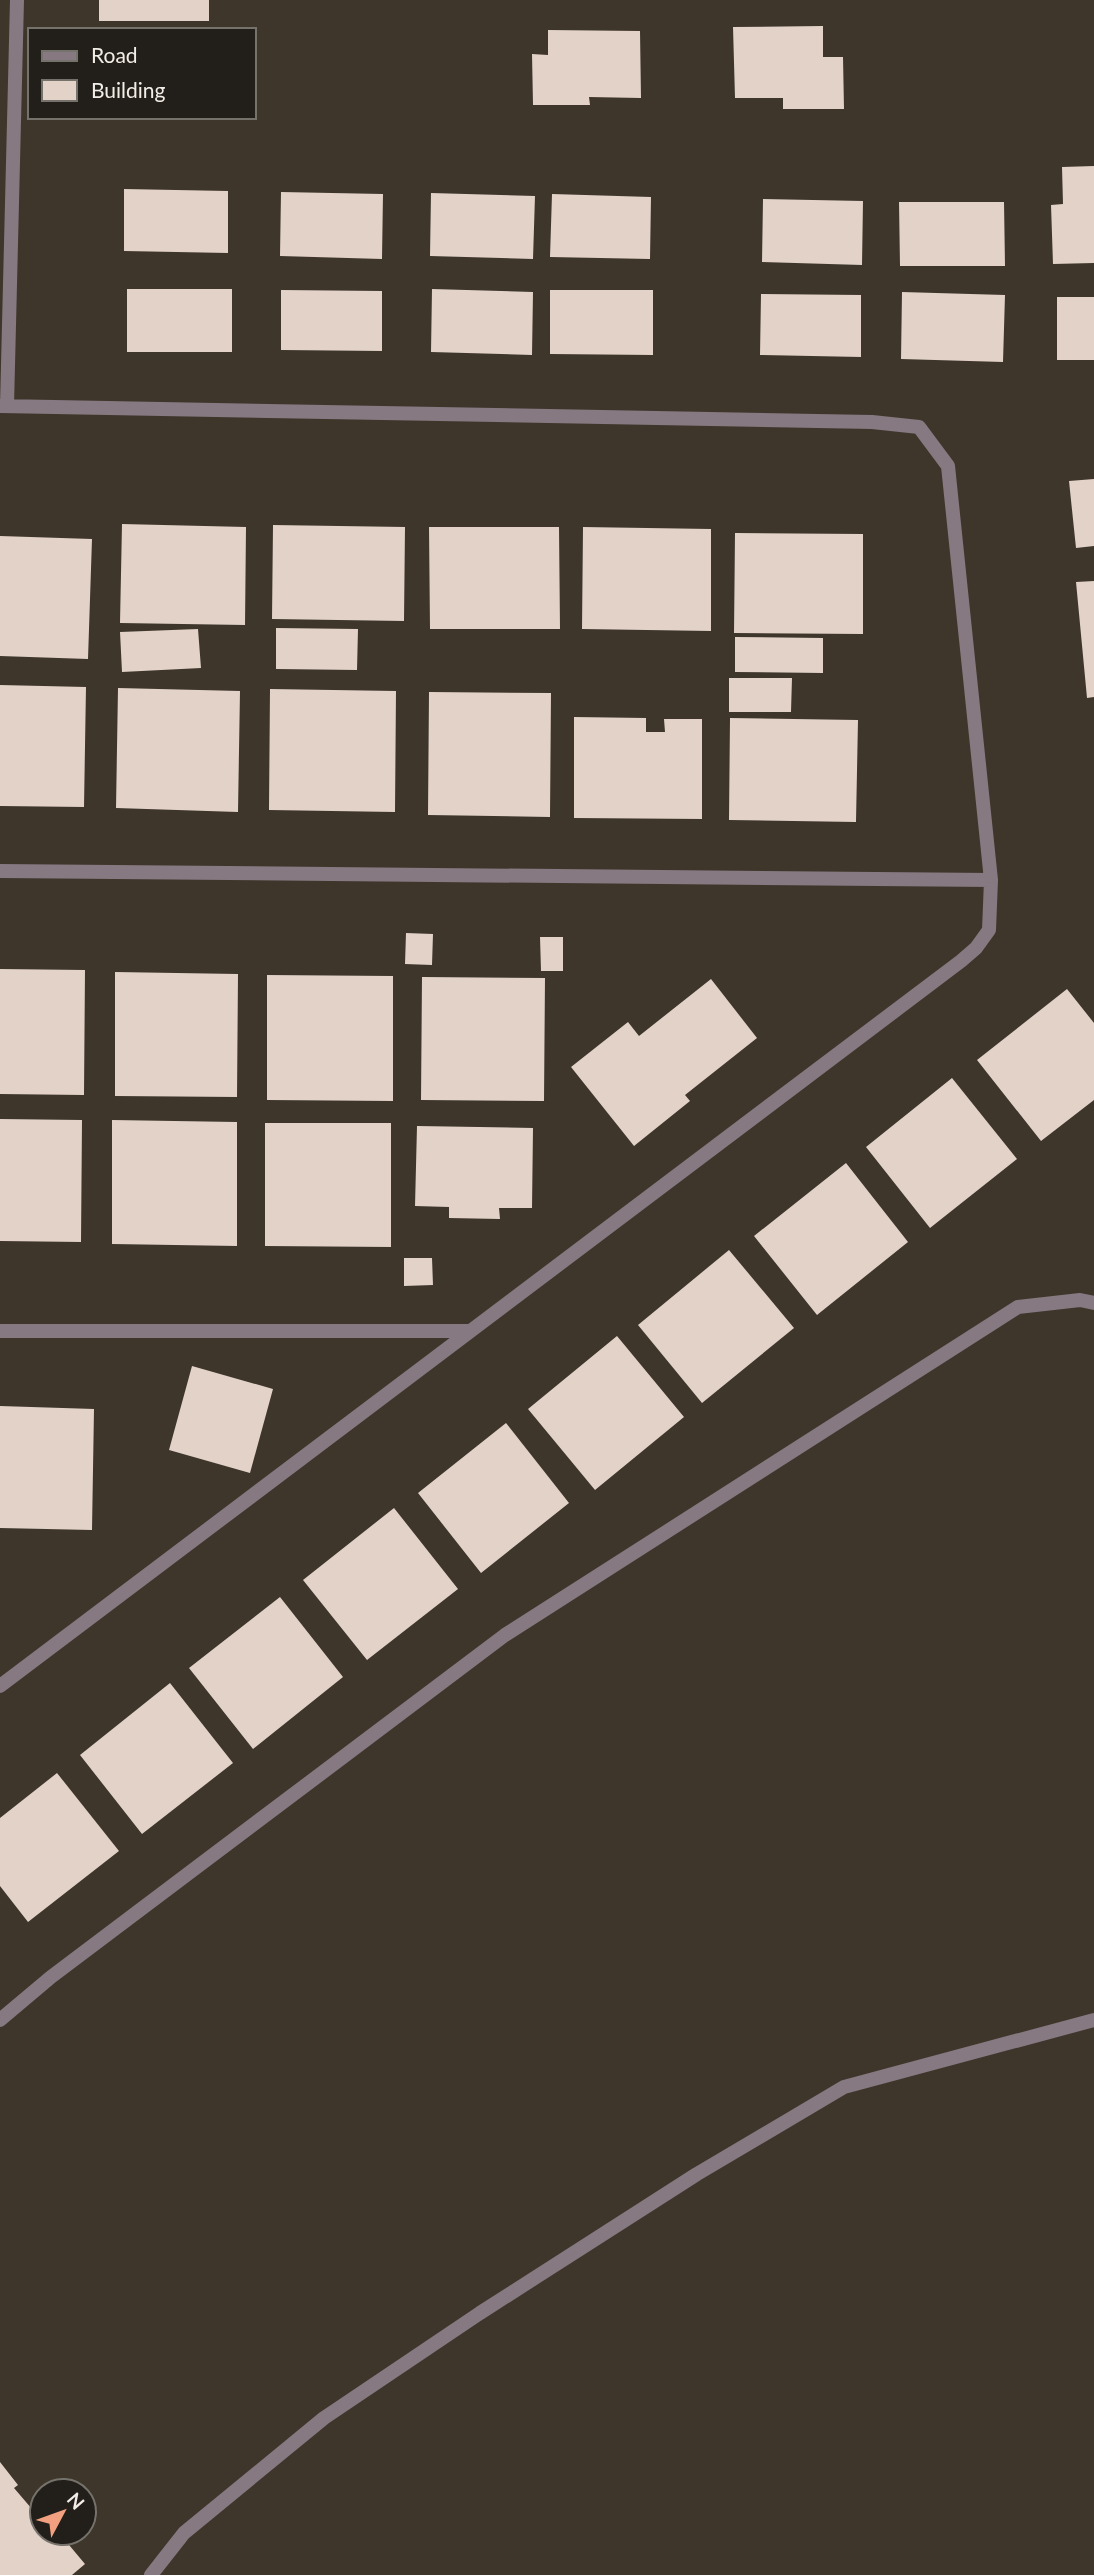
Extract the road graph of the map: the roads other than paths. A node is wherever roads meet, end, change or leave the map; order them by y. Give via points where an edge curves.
1 (17, 0) edge
2 (3, 406) edge
3 (0, 871) edge
4 (992, 880) junction
5 (1094, 1304) edge
6 (0, 1331) edge
7 (468, 1331) junction
8 (0, 1686) edge
9 (0, 2020) edge
10 (1094, 2020) edge
11 (151, 2575) edge

1 - 2 street
2 - 4 street via 858,422 919,428 948,466
3 - 4 street
4 - 7 street via 989,930 976,948
5 - 9 street via 1080,1300 1018,1307 505,1636
6 - 7 street
7 - 8 street
10 - 11 street via 832,2093 686,2181 324,2418 184,2533

